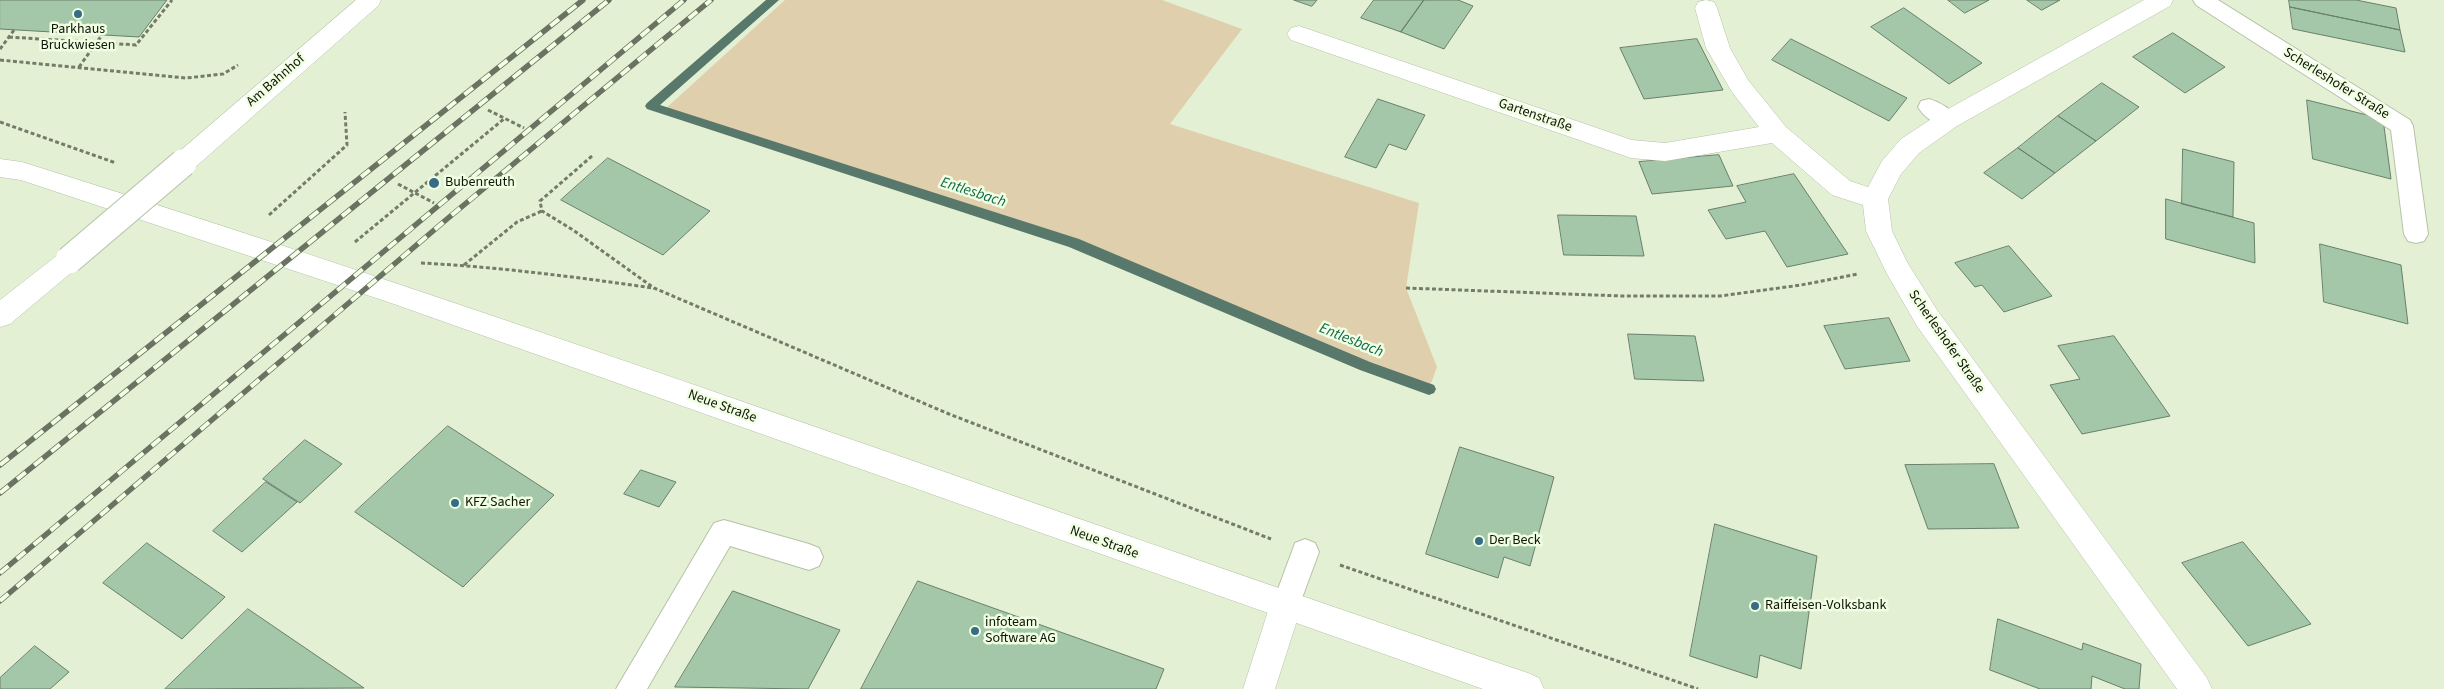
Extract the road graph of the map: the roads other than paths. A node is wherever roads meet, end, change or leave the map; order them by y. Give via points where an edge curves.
1 (370, 0) edge
2 (2162, 0) edge
3 (2203, 0) edge
4 (1706, 8) dead end
5 (1299, 34) dead end
6 (1777, 133) junction
7 (0, 168) edge
8 (1875, 199) junction
9 (2416, 234) dead end
10 (0, 316) edge
11 (1305, 552) road end
12 (809, 557) dead end
13 (1286, 608) junction
14 (630, 689) edge
15 (1259, 689) edge
16 (1528, 689) edge
17 (2196, 689) edge

1 - 10 street, Am Bahnhof, bridge
2 - 8 street via 1939,114 1891,168
3 - 9 lane, Scherleshofer Straße via 2402,126
4 - 6 street via 1718,48 1727,64
5 - 6 street, Gartenstraße via 1631,149 1665,152
6 - 8 street via 1841,188
7 - 13 street, Neue Straße via 22,171 305,263
8 - 17 street, Scherleshofer Straße via 1879,231 1926,318
11 - 13 lane
12 - 14 lane via 724,532
13 - 15 street
13 - 16 street, Neue Straße

